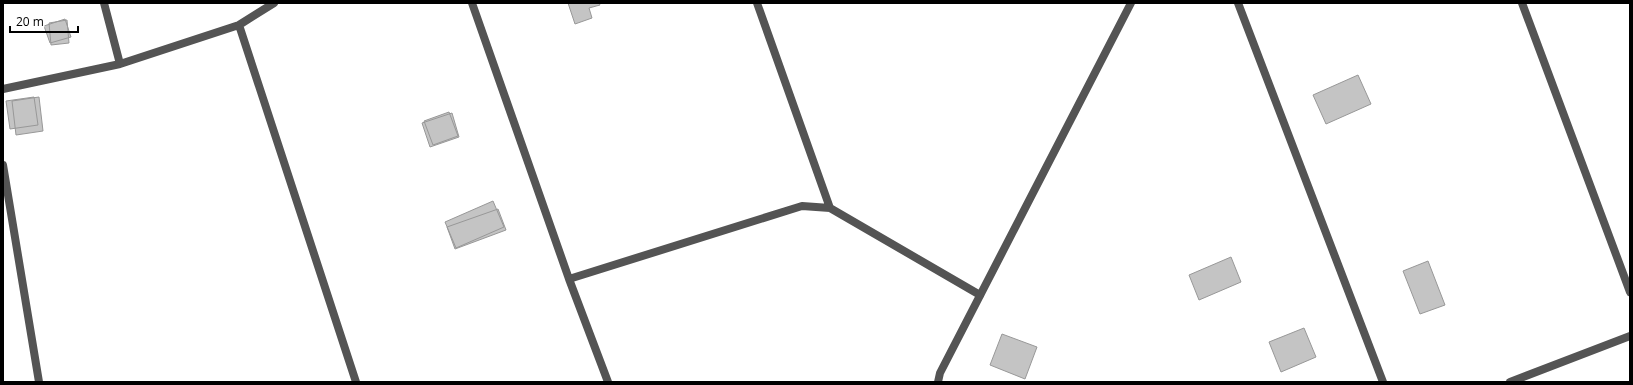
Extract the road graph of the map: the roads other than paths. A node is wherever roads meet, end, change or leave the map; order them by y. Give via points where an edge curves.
1 (104, 3) edge
2 (274, 3) edge
3 (472, 3) edge
4 (757, 3) edge
5 (1131, 3) edge
6 (1238, 3) edge
7 (1522, 3) edge
8 (239, 25) junction
9 (120, 64) junction
10 (3, 89) edge
11 (3, 165) edge
12 (830, 208) junction
13 (569, 279) junction
14 (1630, 292) edge
15 (980, 295) junction
16 (1630, 336) edge
17 (39, 382) edge
18 (356, 382) edge
19 (608, 382) edge
20 (938, 382) edge
21 (1383, 382) edge
22 (1510, 382) edge

1 - 9 street
2 - 8 street
3 - 13 street
4 - 12 street
5 - 15 street
6 - 21 street
7 - 14 street
8 - 9 street
8 - 18 street
9 - 10 street
11 - 17 street
12 - 13 street via 802,206
12 - 15 street
13 - 19 street
15 - 20 street via 940,373
16 - 22 street

